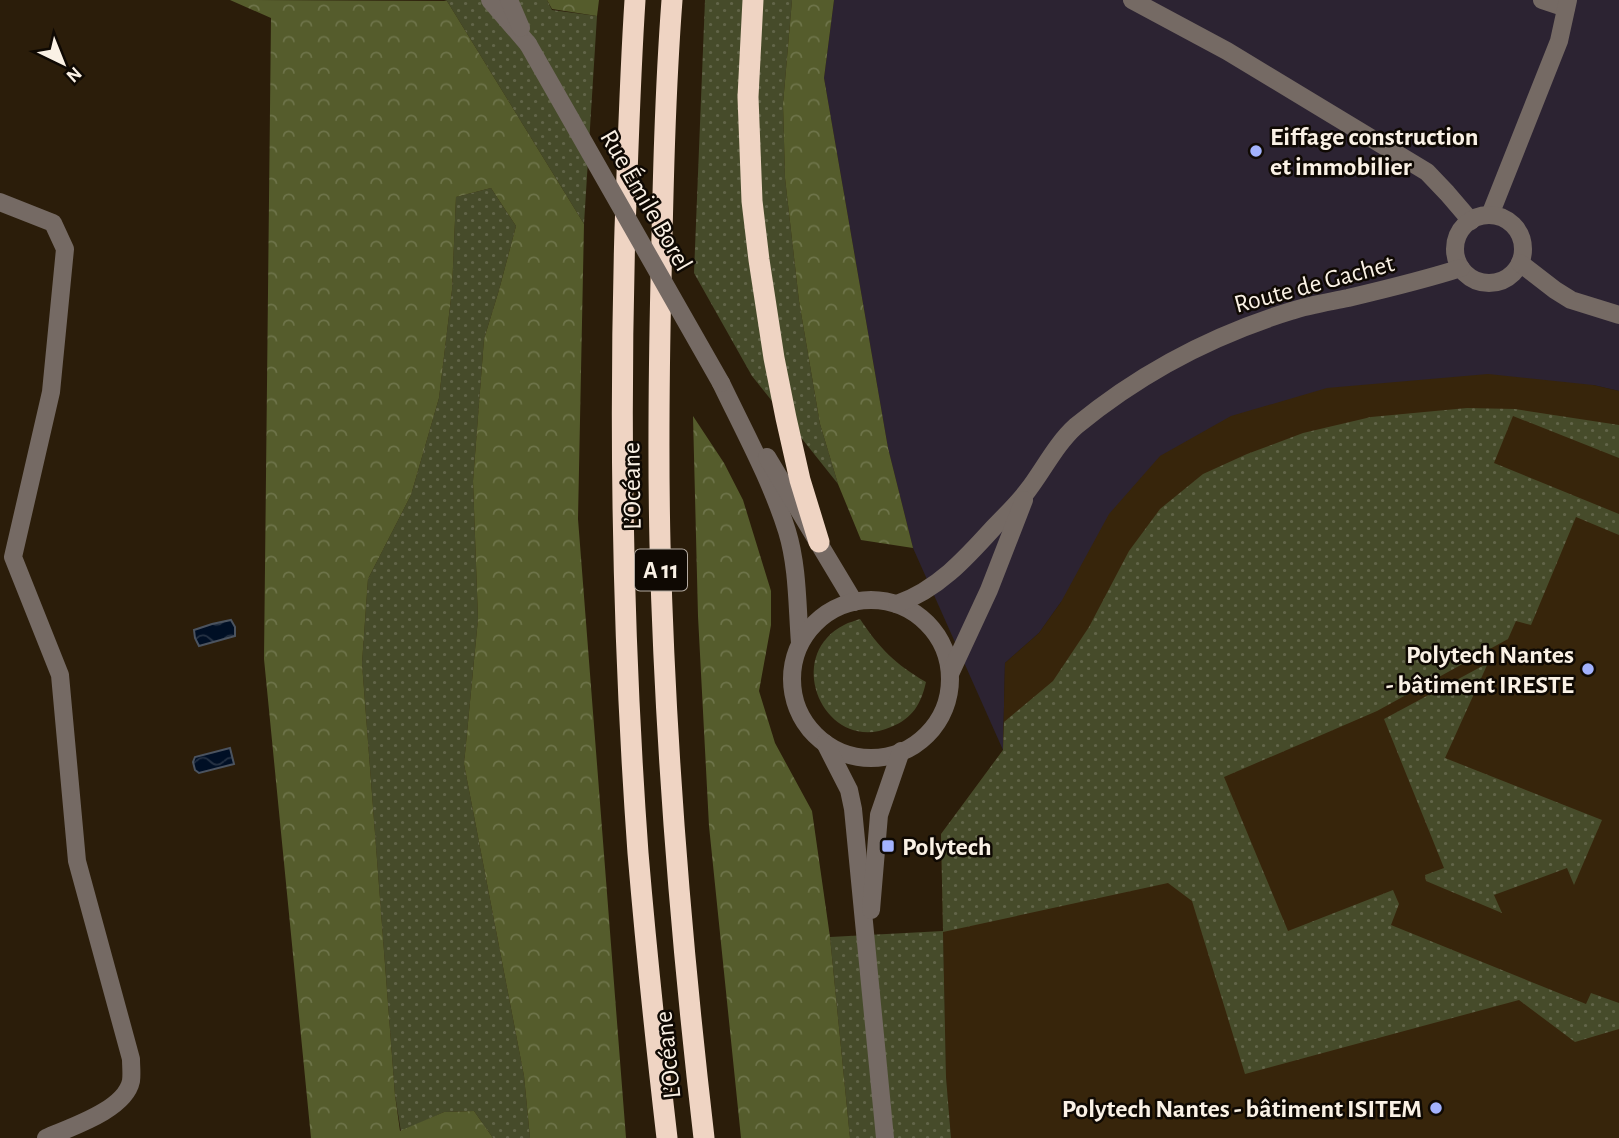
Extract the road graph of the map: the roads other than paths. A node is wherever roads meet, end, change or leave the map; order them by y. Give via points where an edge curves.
1 (490, 0) edge
2 (509, 0) edge
3 (635, 0) edge
4 (672, 0) edge
5 (753, 0) edge
6 (1132, 0) edge
7 (1542, 0) edge
8 (1567, 4) edge
9 (528, 44) junction
10 (1, 204) edge
11 (1490, 215) junction
12 (1471, 221) junction
13 (1520, 263) junction
14 (1461, 268) junction
15 (1619, 315) edge
16 (721, 383) junction
17 (1028, 490) junction
18 (819, 542) junction
19 (855, 602) junction
20 (897, 604) junction
21 (800, 643) junction
22 (950, 674) junction
23 (824, 742) junction
24 (901, 751) junction
25 (868, 952) junction
26 (46, 1138) edge
27 (667, 1138) edge
28 (704, 1138) edge
29 (885, 1138) edge

1 - 9 street, Rue Émile Borel
2 - 9 street, Rue Émile Borel
3 - 27 highway, L’Océane / A 11 via 622,357 624,539 638,852
4 - 28 highway, L’Océane / A 11 via 663,157 660,544 670,774
5 - 18 highway via 748,97 759,260 786,418
6 - 12 street via 1227,51 1427,172
7 - 8 street
8 - 11 street via 1559,41
9 - 16 street, Rue Émile Borel, bridge
10 - 26 street via 53,223 65,249 51,392 13,556 60,675 77,861 131,1059 131,1082 122,1099
11 - 12 street
11 - 13 street via 1505,219 1519,233
12 - 14 street via 1455,245
13 - 14 street via 1504,280 1485,283
13 - 15 street via 1571,300
14 - 17 street, Route de Gachet via 1293,310 1184,354 1074,428
16 - 18 street, Rue Émile Borel
16 - 21 street, Rue Émile Borel via 787,532 796,576
17 - 20 street, Route de Gachet via 937,584
17 - 22 street, Route de Gachet
18 - 19 street, Rue Émile Borel
19 - 20 street
19 - 21 street via 828,612
20 - 22 street via 934,631
21 - 23 street via 793,670 794,697 805,722
22 - 24 street via 947,698 932,729
23 - 24 street via 839,751 870,758
23 - 25 street via 849,790
24 - 25 street via 879,815
25 - 29 street

